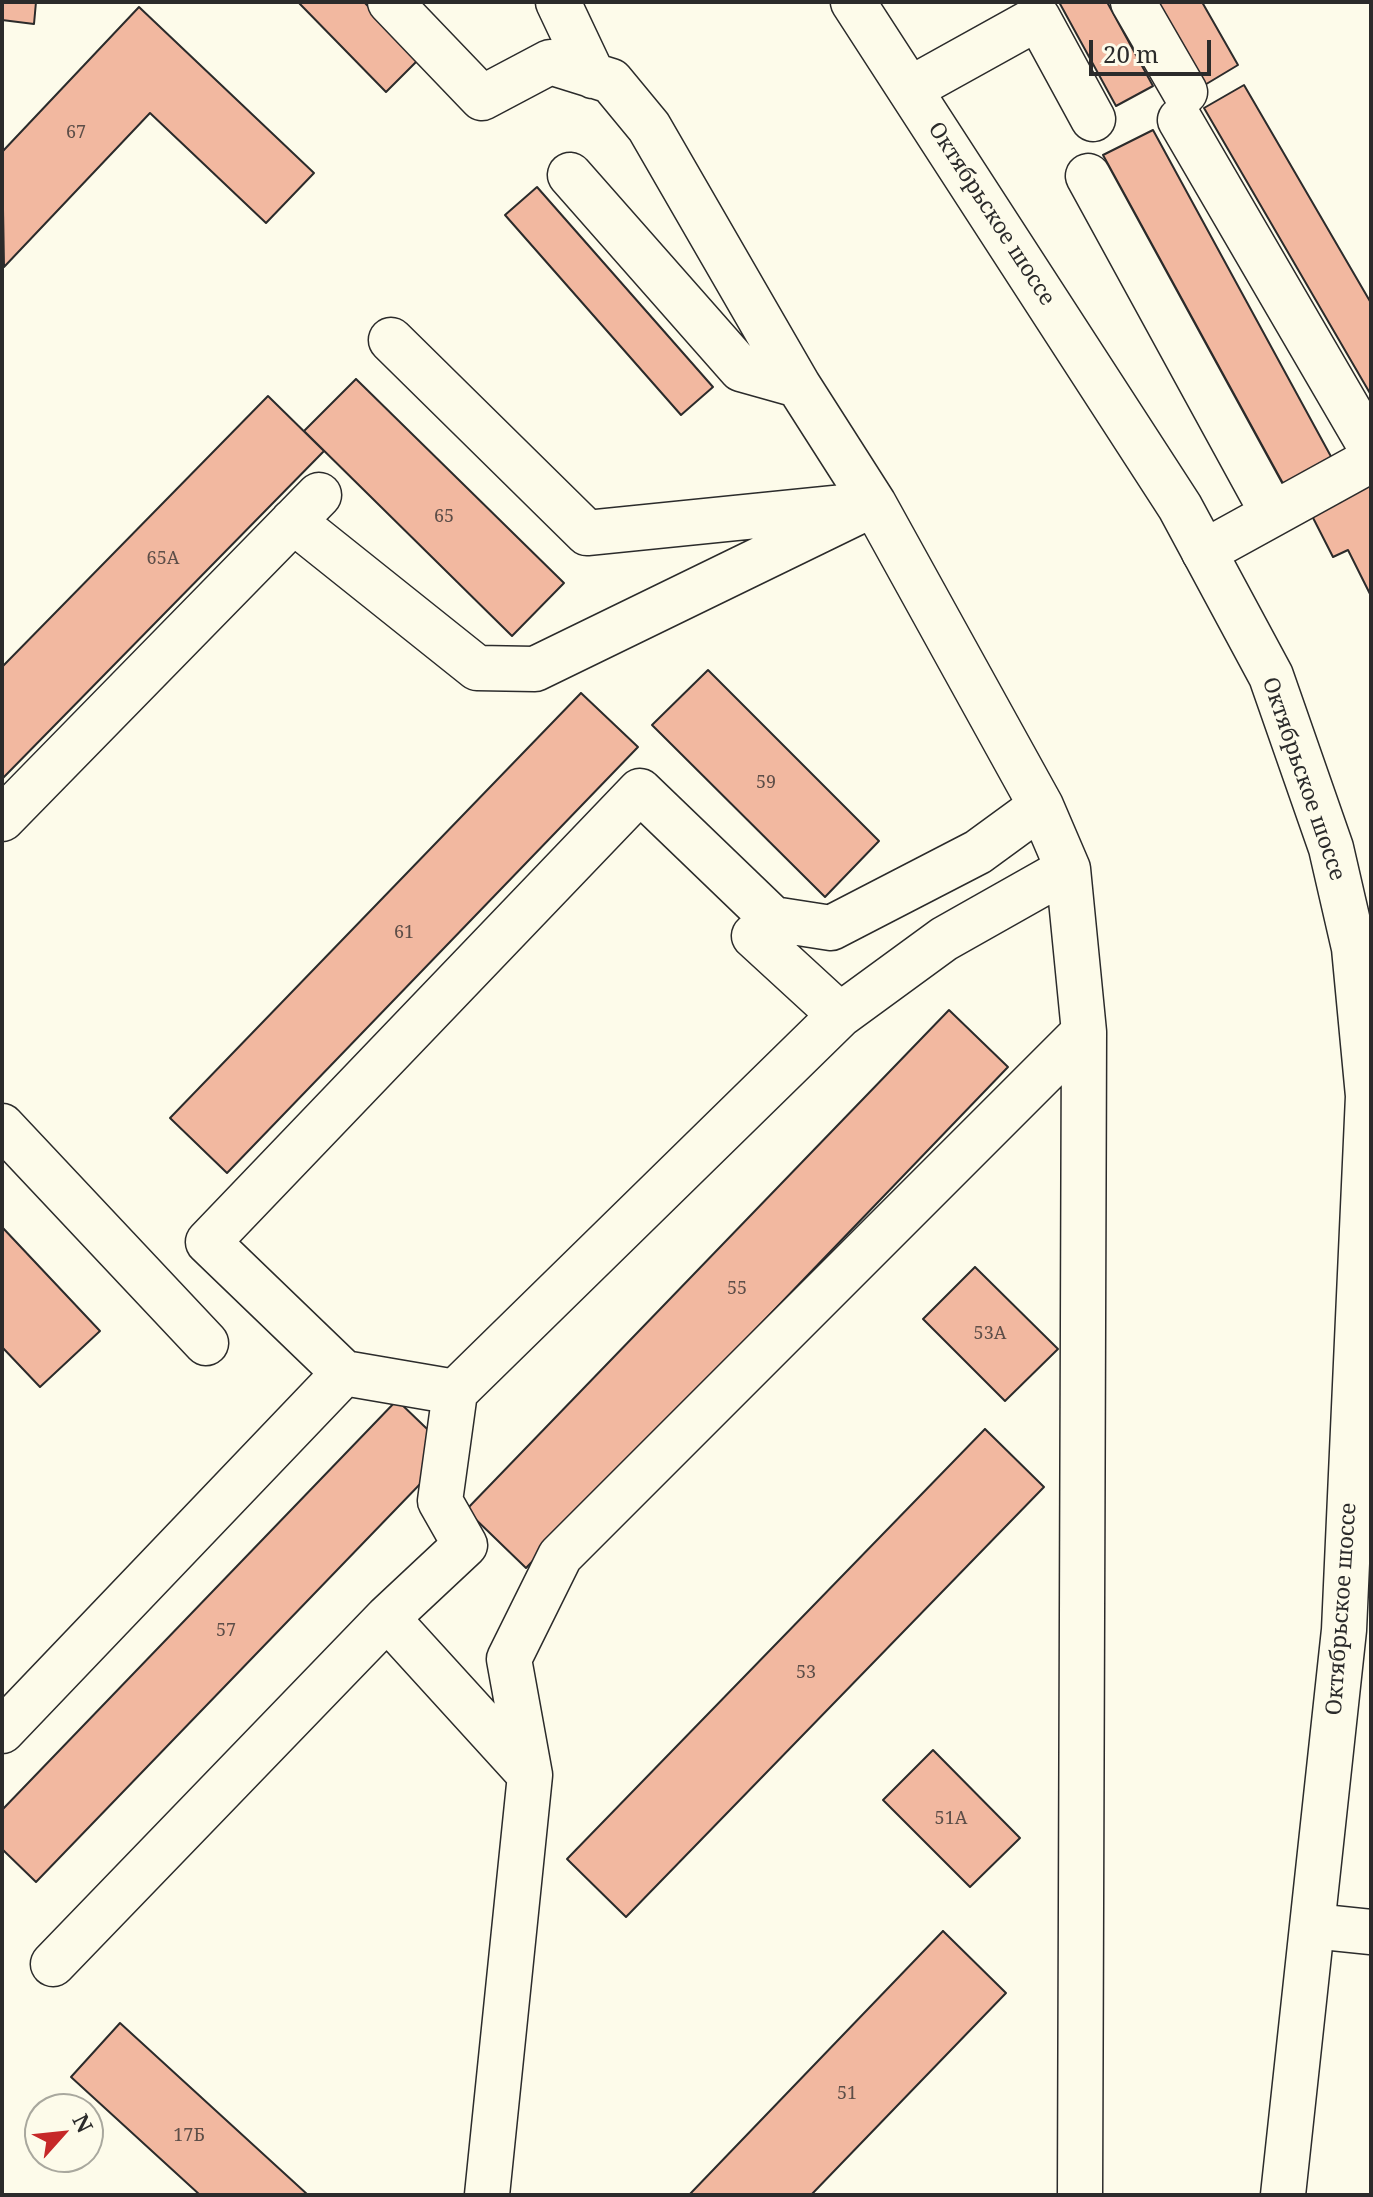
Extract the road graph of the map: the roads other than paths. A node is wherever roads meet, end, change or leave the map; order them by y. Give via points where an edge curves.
1 (390, 2) edge
2 (558, 2) edge
3 (853, 2) edge
4 (1133, 2) edge
5 (1033, 10) edge
6 (593, 76) junction
7 (910, 89) junction
8 (1093, 119) dead end
9 (570, 175) dead end
10 (1088, 176) dead end
11 (391, 340) dead end
12 (798, 385) junction
13 (1371, 448) edge
14 (1371, 460) edge
15 (874, 504) junction
16 (1273, 514) junction
17 (1204, 552) junction
18 (1041, 806) junction
19 (2, 819) edge
20 (1068, 869) junction
21 (773, 919) junction
22 (1362, 947) edge
23 (840, 1015) junction
24 (1084, 1032) junction
25 (2, 1126) edge
26 (1368, 1226) edge
27 (206, 1343) dead end
28 (1364, 1365) edge
29 (344, 1373) junction
30 (455, 1392) junction
31 (387, 1618) junction
32 (2, 1731) edge
33 (530, 1775) junction
34 (1313, 1926) junction
35 (1371, 1932) edge
36 (53, 1964) dead end
37 (487, 2195) edge
38 (1080, 2195) edge
39 (1283, 2195) edge

1 - 6 main road via 482,98 550,62
2 - 6 main road
3 - 7 main road, Октябрьское шоссе
4 - 13 main road via 1183,106
5 - 7 main road
5 - 8 main road
6 - 12 main road via 611,81 649,127
7 - 17 main road, Октябрьское шоссе
9 - 12 main road via 741,369
10 - 16 main road
11 - 15 main road via 587,533
12 - 15 main road
14 - 16 main road
15 - 18 main road
15 - 19 main road via 535,669 477,668 306,508
16 - 17 main road
17 - 22 main road, Октябрьское шоссе via 1271,676
18 - 20 main road
18 - 21 main road via 978,852 831,928
20 - 23 main road via 944,939
20 - 24 main road
21 - 23 main road via 754,936
21 - 29 main road via 640,791 208,1242
22 - 26 main road, Октябрьское шоссе
23 - 30 main road
24 - 33 main road via 560,1556 509,1659
24 - 38 main road
25 - 27 main road
26 - 28 main road, Октябрьское шоссе
28 - 34 main road, Октябрьское шоссе via 1344,1630
29 - 30 main road
29 - 32 main road
30 - 31 main road via 440,1501 465,1545
31 - 33 main road
31 - 36 main road
33 - 37 main road
34 - 35 main road
34 - 39 main road, Октябрьское шоссе

